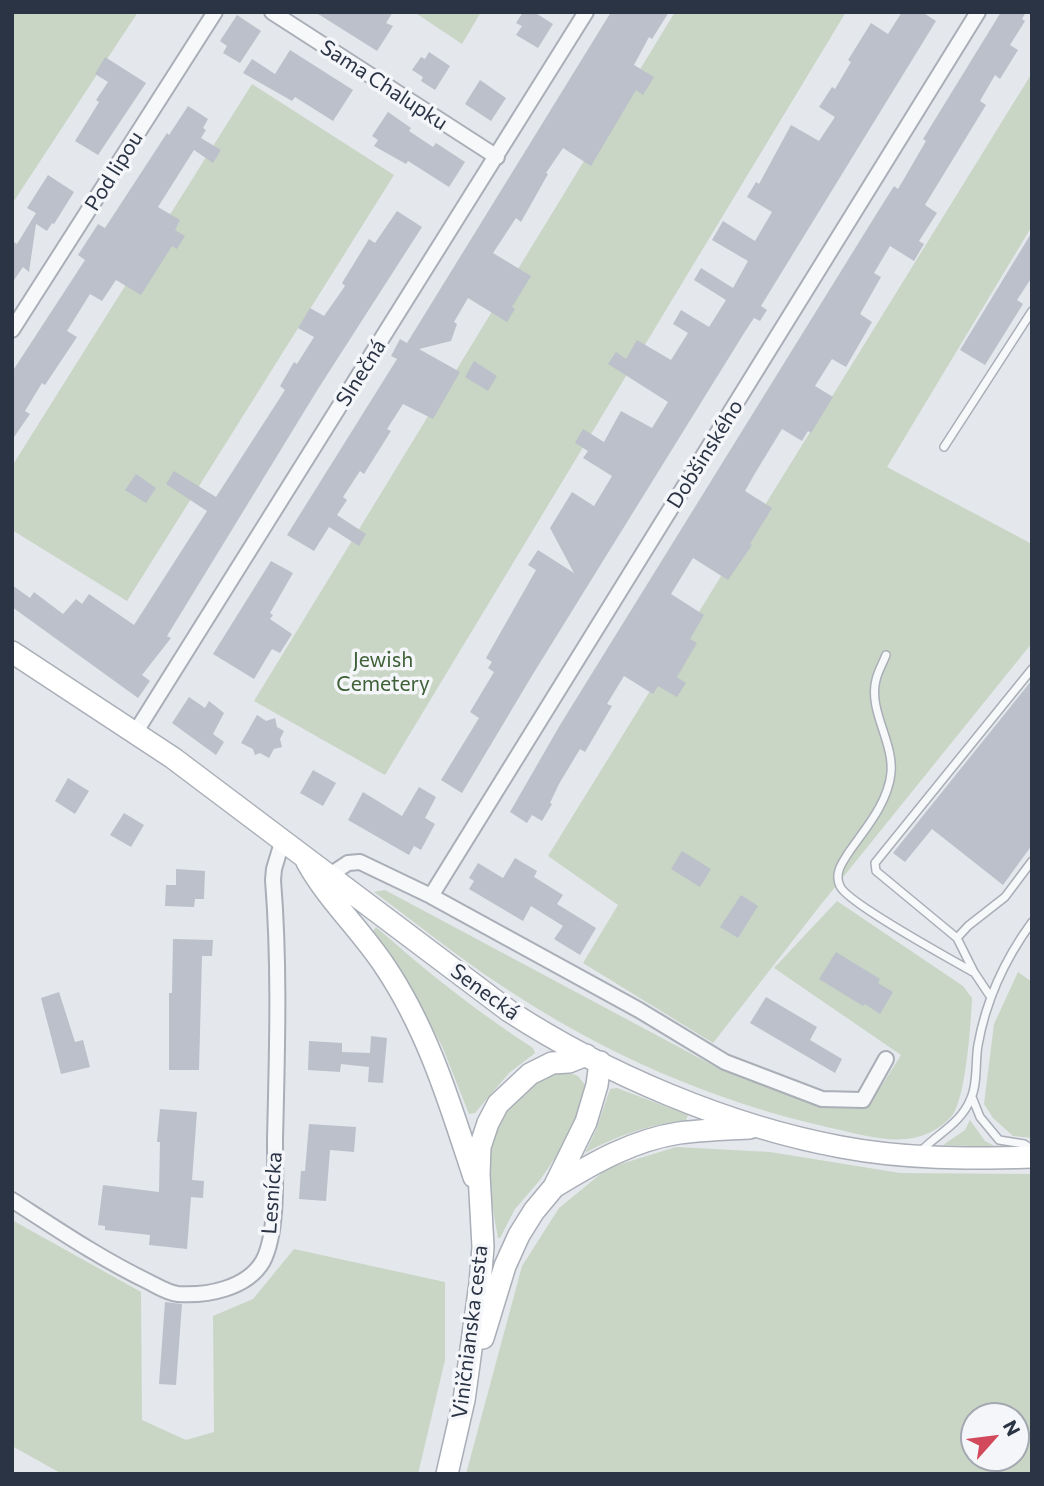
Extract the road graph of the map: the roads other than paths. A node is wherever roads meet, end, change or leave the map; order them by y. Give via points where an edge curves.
1 (215, 12) edge
2 (272, 12) edge
3 (586, 12) edge
4 (978, 12) edge
5 (497, 157) junction
6 (1032, 311) edge
7 (12, 330) edge
8 (944, 447) dead end
9 (12, 652) edge
10 (886, 655) dead end
11 (1032, 669) edge
12 (135, 733) junction
13 (283, 839) junction
14 (303, 854) junction
15 (1032, 861) edge
16 (330, 875) junction
17 (431, 896) junction
18 (1032, 922) edge
19 (957, 938) junction
20 (974, 972) junction
21 (990, 996) junction
22 (593, 1059) junction
23 (886, 1059) dead end
24 (972, 1097) junction
25 (760, 1127) junction
26 (1032, 1149) edge
27 (915, 1156) junction
28 (1032, 1157) edge
29 (554, 1187) junction
30 (478, 1190) junction
31 (12, 1200) edge
32 (464, 1400) junction
33 (447, 1474) edge

1 - 7 street, Pod lipou
2 - 5 street, Sama Chalupku
3 - 5 street, Slnečná
4 - 17 street, Dobšinského
5 - 12 street, Slnečná
6 - 8 lane
9 - 12 main road, Senecká
10 - 20 lane via 875,691 890,753 890,782 871,821 838,869 840,888 865,908
11 - 19 lane via 875,863 876,870
12 - 13 main road, Senecká
13 - 14 main road, Senecká
13 - 31 street, Lesnícka via 274,869 279,997 274,1208 262,1262 248,1277 222,1289 175,1294 114,1265
14 - 16 main road, Senecká
14 - 30 main road via 321,887 384,966 421,1030
15 - 19 lane via 1005,897
16 - 17 street via 348,863 360,862
16 - 22 main road, Senecká via 509,1011
17 - 23 street via 725,1062 822,1100 863,1100
18 - 21 lane
19 - 20 lane
20 - 21 lane
21 - 24 lane
22 - 25 main road, Senecká
22 - 29 main road via 597,1085 586,1122
22 - 30 main road via 552,1063 530,1074 498,1104 480,1147
24 - 26 lane via 980,1117 999,1140
24 - 27 lane via 950,1129
25 - 27 main road, Senecká via 842,1147
25 - 29 main road via 655,1139 612,1154
27 - 28 main road, Senecká
29 - 32 main road via 519,1235 505,1266
30 - 32 main road, Viničnianska cesta via 483,1247
32 - 33 main road, Viničnianska cesta

